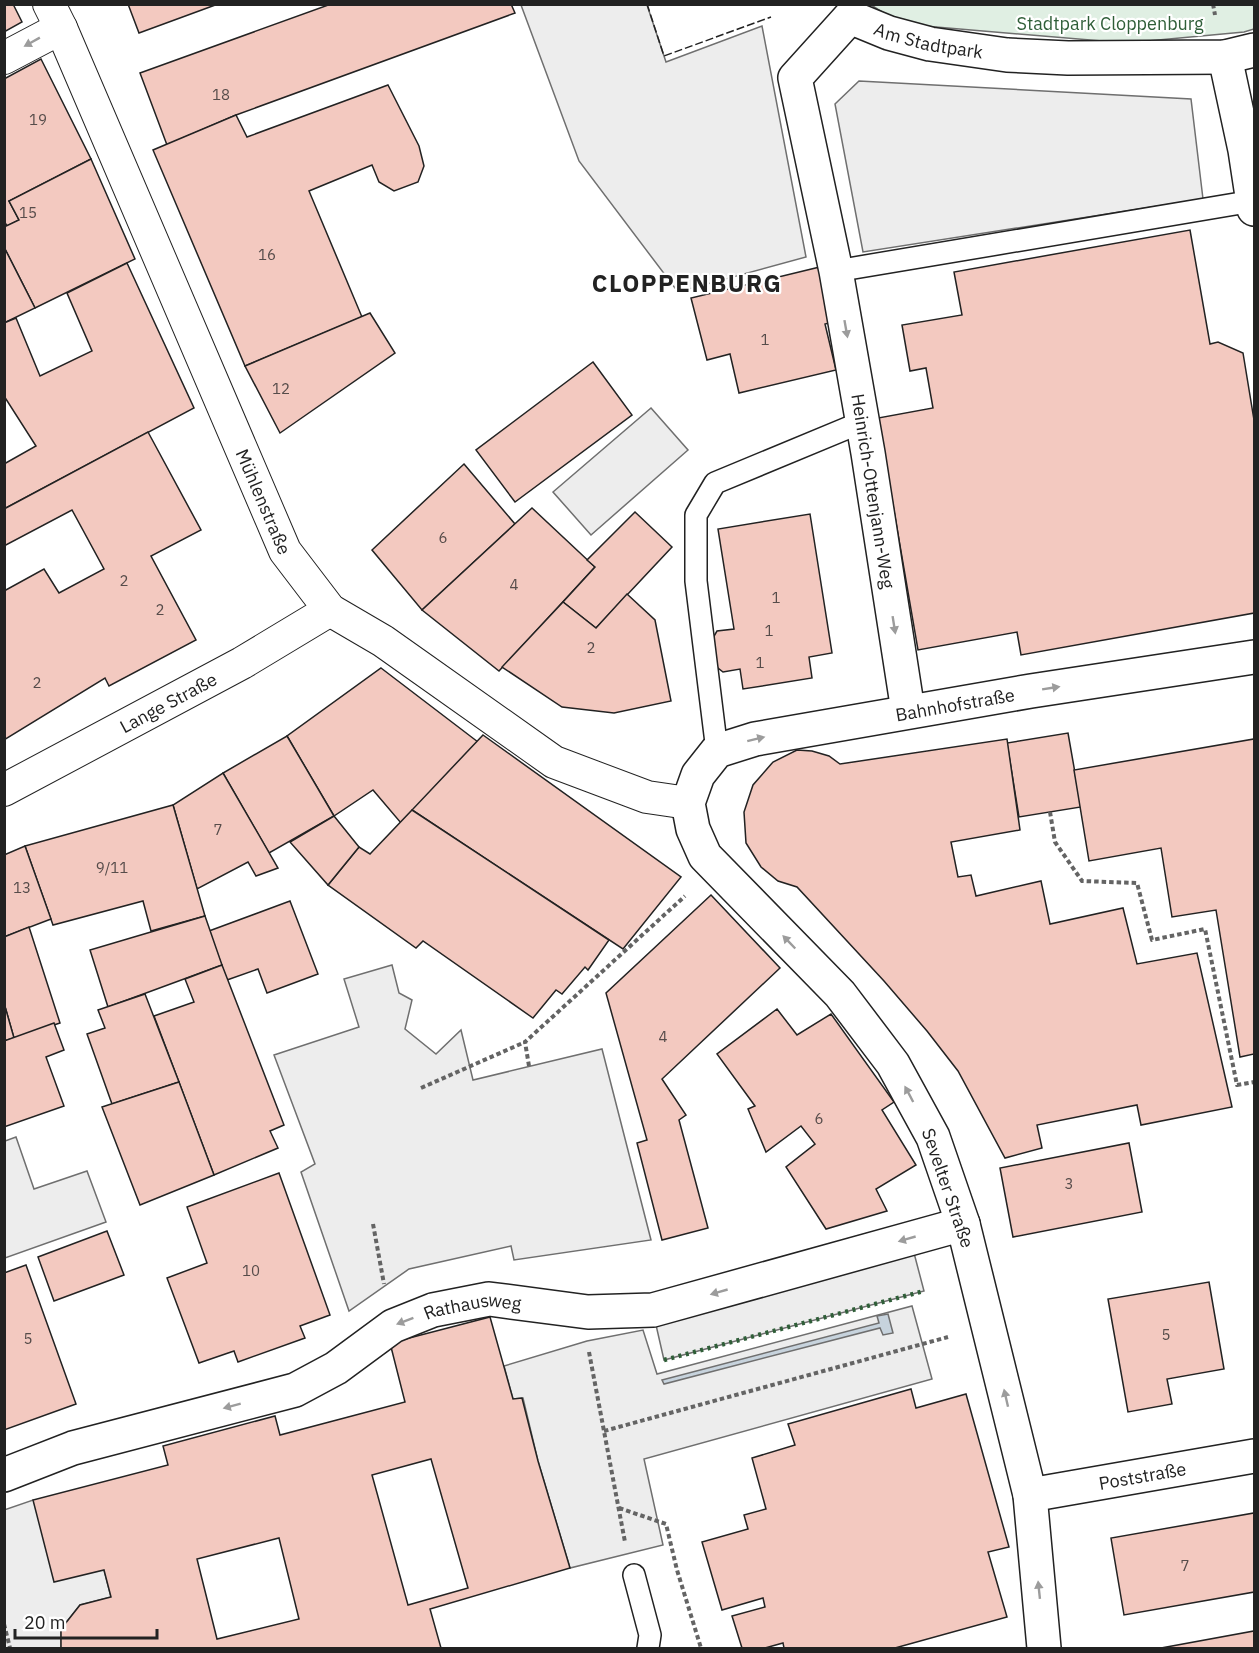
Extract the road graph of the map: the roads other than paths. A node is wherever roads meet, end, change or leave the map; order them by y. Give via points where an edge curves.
1 (844, 10) edge
2 (55, 16) edge
3 (1240, 53) edge
4 (4, 58) edge
5 (1254, 205) edge
6 (836, 271) junction
7 (862, 422) junction
8 (330, 610) junction
9 (1254, 657) edge
10 (909, 711) junction
11 (717, 751) junction
12 (4, 790) edge
13 (688, 803) junction
14 (963, 1224) junction
15 (1254, 1456) edge
16 (4, 1475) edge
17 (1030, 1495) junction
18 (634, 1575) road end
19 (648, 1648) edge
20 (1044, 1648) edge

1 - 3 street, Am Stadtpark via 889,33 930,44 1007,55 1068,58
1 - 6 street, Am Stadtpark via 795,78
2 -> 4 street
2 - 8 street, Mühlenstraße via 285,551
3 - 5 street via 1245,150
5 - 6 lane
6 -> 7 street, Heinrich-Ottenjann-Weg
7 -> 10 street, Heinrich-Ottenjann-Weg
7 - 11 lane via 715,483 696,515 696,581
8 - 12 street, Lange Straße via 242,663
8 - 13 street, Mühlenstraße via 383,641 554,762 647,797
10 -> 9 street, Bahnhofstraße
11 -> 10 street, Bahnhofstraße via 755,739
11 - 13 street via 698,776
14 -> 13 street, Sevelter Straße via 933,1137 893,1064 840,994 705,856 693,829
14 -> 16 street, Rathausweg via 653,1310 588,1312 489,1299 433,1310 393,1326 336,1368 295,1390 73,1448
17 -> 14 street, Sevelter Straße
15 - 17 street, Poststraße
20 -> 17 street, Sevelter Straße
18 - 19 lane via 650,1635

